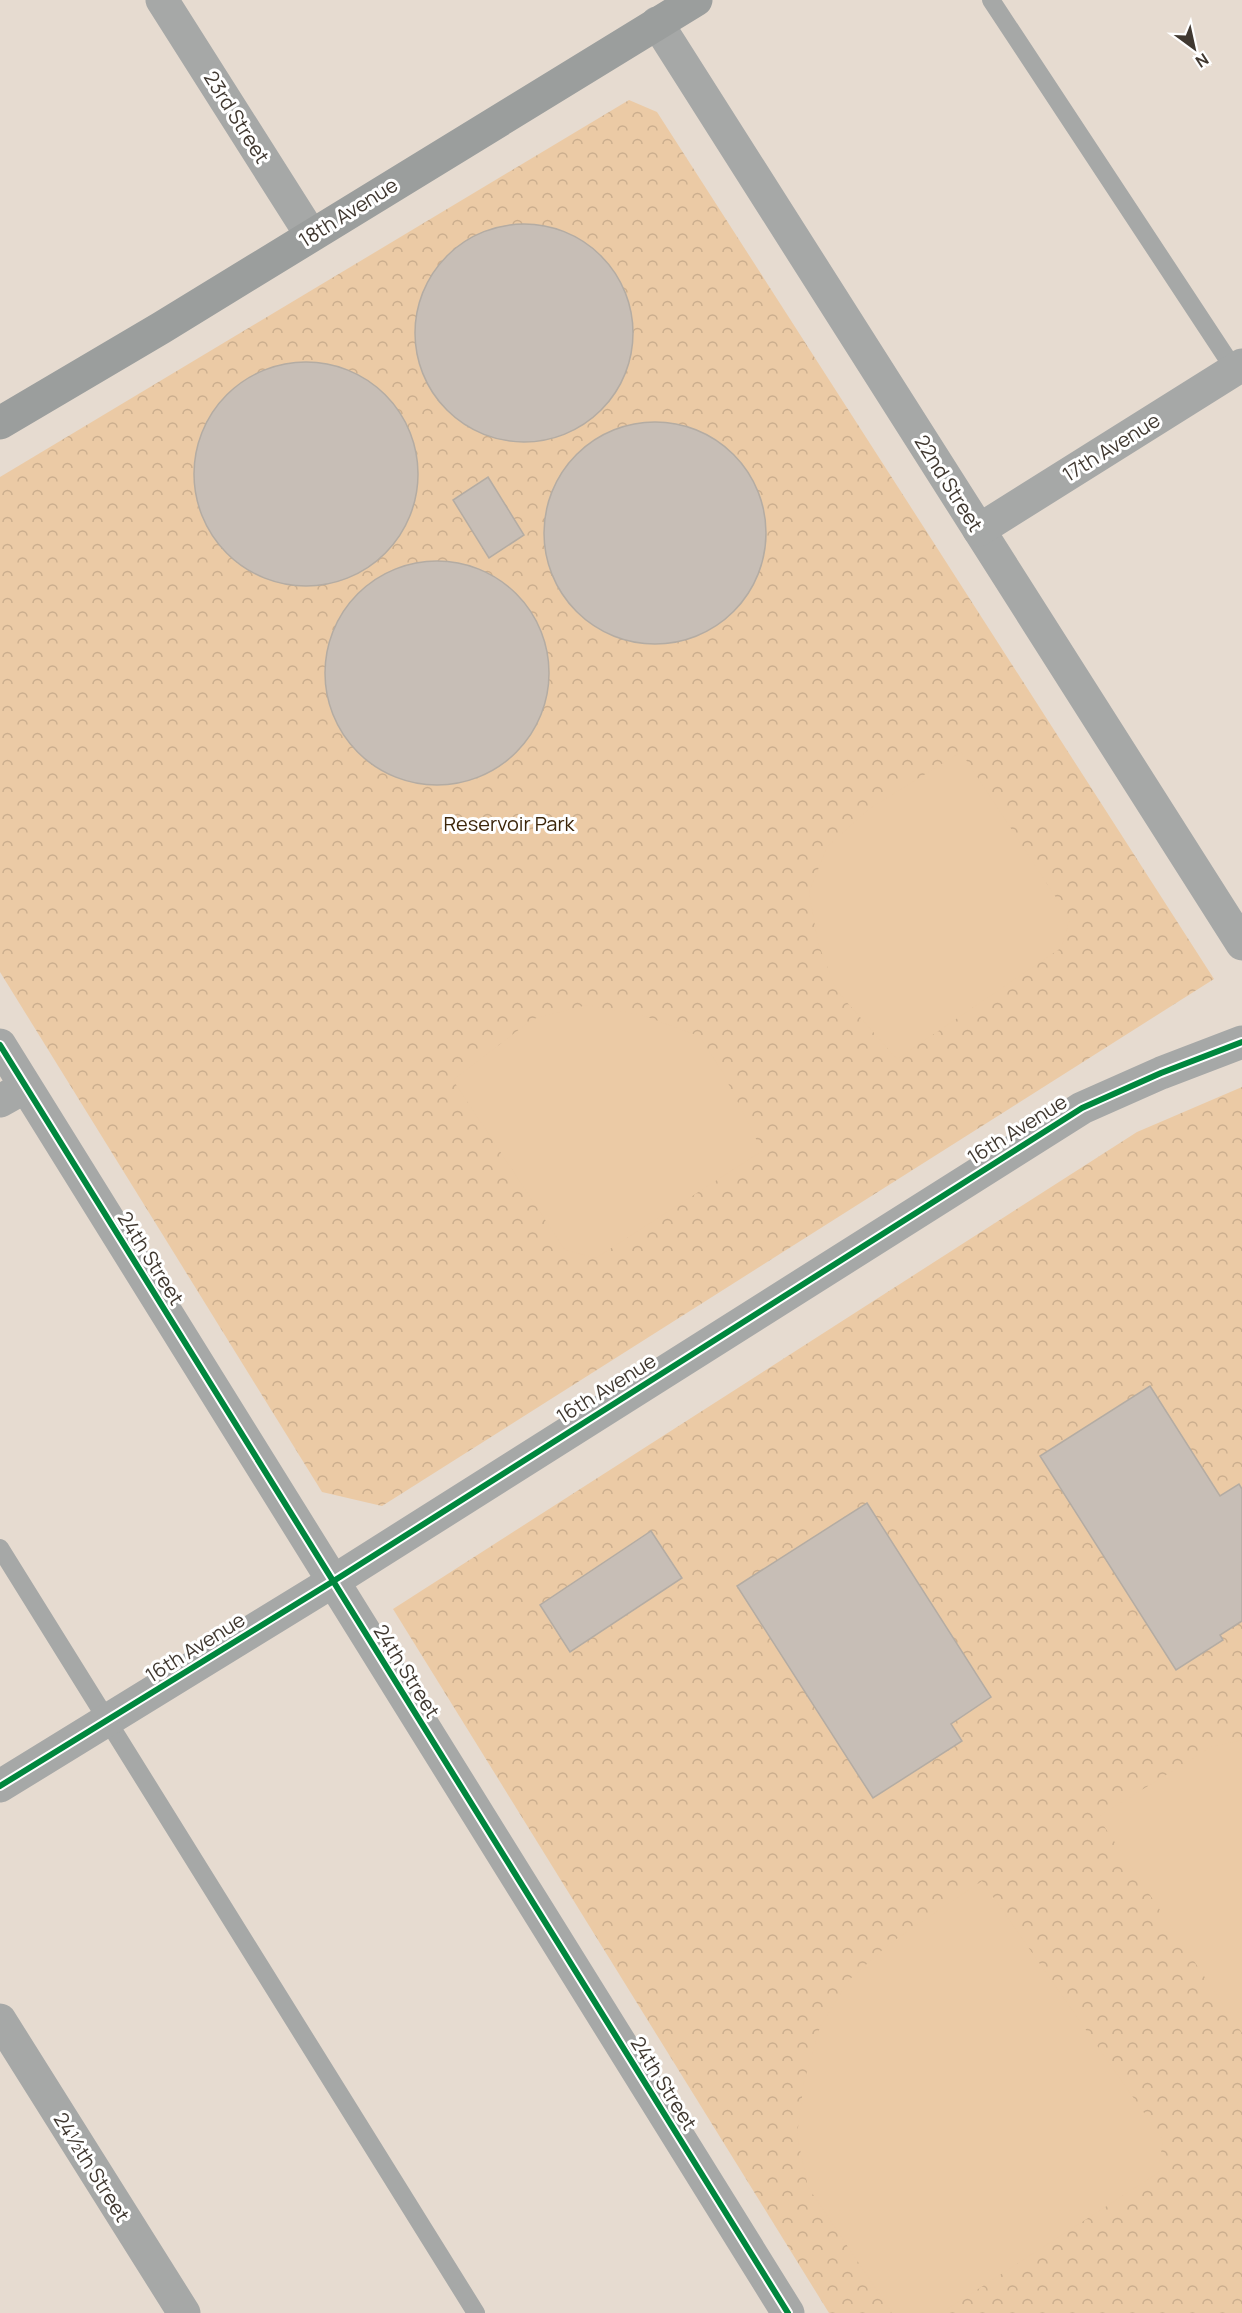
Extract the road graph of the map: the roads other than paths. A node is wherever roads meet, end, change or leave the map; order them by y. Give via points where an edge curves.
1 (162, 0) edge
2 (696, 0) edge
3 (991, 0) edge
4 (657, 23) junction
5 (311, 235) junction
6 (1239, 372) edge
7 (0, 423) edge
8 (979, 530) junction
9 (1242, 944) edge
10 (1242, 1042) edge
11 (0, 1045) edge
12 (13, 1094) edge
13 (0, 1548) edge
14 (332, 1582) junction
15 (107, 1720) junction
16 (0, 1786) edge
17 (0, 2020) edge
18 (184, 2313) edge
19 (476, 2313) edge
20 (788, 2313) edge

1 - 5 street, 23rd Street
2 - 4 street, 18th Avenue
3 - 6 lane
4 - 5 street, 18th Avenue
4 - 8 street, 22nd Street
5 - 7 street, 18th Avenue
6 - 8 street, 17th Avenue
8 - 9 street, 22nd Street
10 - 14 street, 16th Avenue via 1082,1108
11 - 12 street, 24th Street
12 - 14 street, 24th Street
13 - 15 lane
14 - 15 street, 16th Avenue
14 - 20 street, 24th Street
15 - 16 street, 16th Avenue
15 - 19 lane
17 - 18 street, 24½th Street

